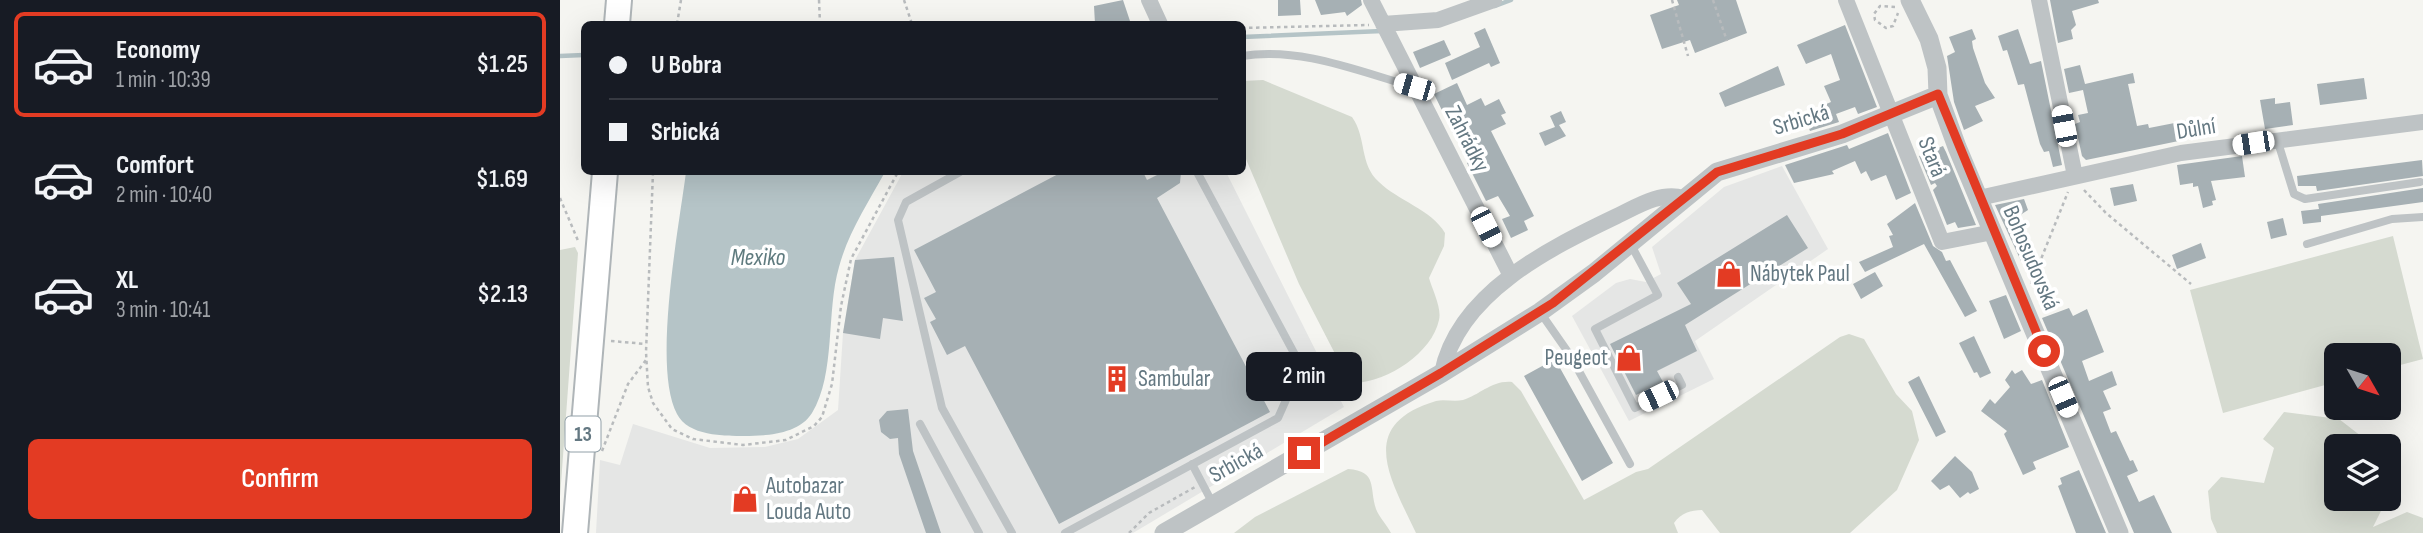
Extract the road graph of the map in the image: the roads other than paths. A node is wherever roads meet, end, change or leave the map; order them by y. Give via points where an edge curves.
1 (620, 0) edge
2 (1149, 0) edge
3 (1371, 0) edge
4 (1494, 0) edge
5 (1846, 0) edge
6 (2039, 0) edge
7 (1904, 7) edge
8 (617, 21) edge
9 (1159, 21) edge
10 (1383, 24) junction
11 (1246, 55) edge
12 (1414, 87) junction
13 (1938, 94) junction
14 (1891, 114) junction
15 (2423, 122) edge
16 (2277, 139) junction
17 (605, 175) edge
18 (955, 175) edge
19 (1199, 175) edge
20 (2075, 176) junction
21 (2420, 182) dead end
22 (1683, 198) junction
23 (1979, 198) junction
24 (2423, 217) edge
25 (1993, 232) junction
26 (1630, 243) junction
27 (2307, 244) dead end
28 (1510, 274) junction
29 (1540, 312) junction
30 (1441, 373) junction
31 (1678, 377) dead end
32 (920, 424) dead end
33 (1192, 464) junction
34 (1630, 464) dead end
35 (1213, 504) junction
36 (575, 533) edge
37 (979, 533) edge
38 (1012, 533) edge
39 (1065, 533) edge
40 (1164, 533) edge
41 (2119, 533) edge

1 - 8 main road
2 - 9 street
3 - 10 street, Zahrádky
4 - 10 street via 1438,20
5 - 14 street, Stará
6 - 20 street
7 - 13 street, Bohosudovská via 1929,39
10 - 12 street, Zahrádky
11 - 12 lane via 1296,53
12 - 28 street, Zahrádky
13 - 14 street, Srbická
13 - 23 street, Bohosudovská
14 - 22 street, Srbická via 1812,144 1730,167
14 - 25 street, Stará via 1942,242
15 - 16 street, Důlní
16 - 20 street, Důlní via 2181,153
16 - 21 lane via 2294,194 2305,199
17 - 36 main road, 13
18 - 38 lane via 906,202 898,220 942,408
19 - 33 lane via 1301,366 1278,418
20 - 23 street, Důlní
22 - 26 street, Srbická
22 - 28 street via 1673,195 1645,203
23 - 25 street, Bohosudovská
24 - 27 lane via 2392,219
25 - 41 street, Bohosudovská
26 - 29 street, Srbická
26 - 31 lane via 1658,295 1595,329 1635,408 1682,385
28 - 30 street via 1460,332 1445,356
29 - 30 street, Srbická
29 - 34 lane via 1570,355
30 - 35 street, Srbická
32 - 37 lane
33 - 35 lane
33 - 39 lane
35 - 40 street, Srbická

